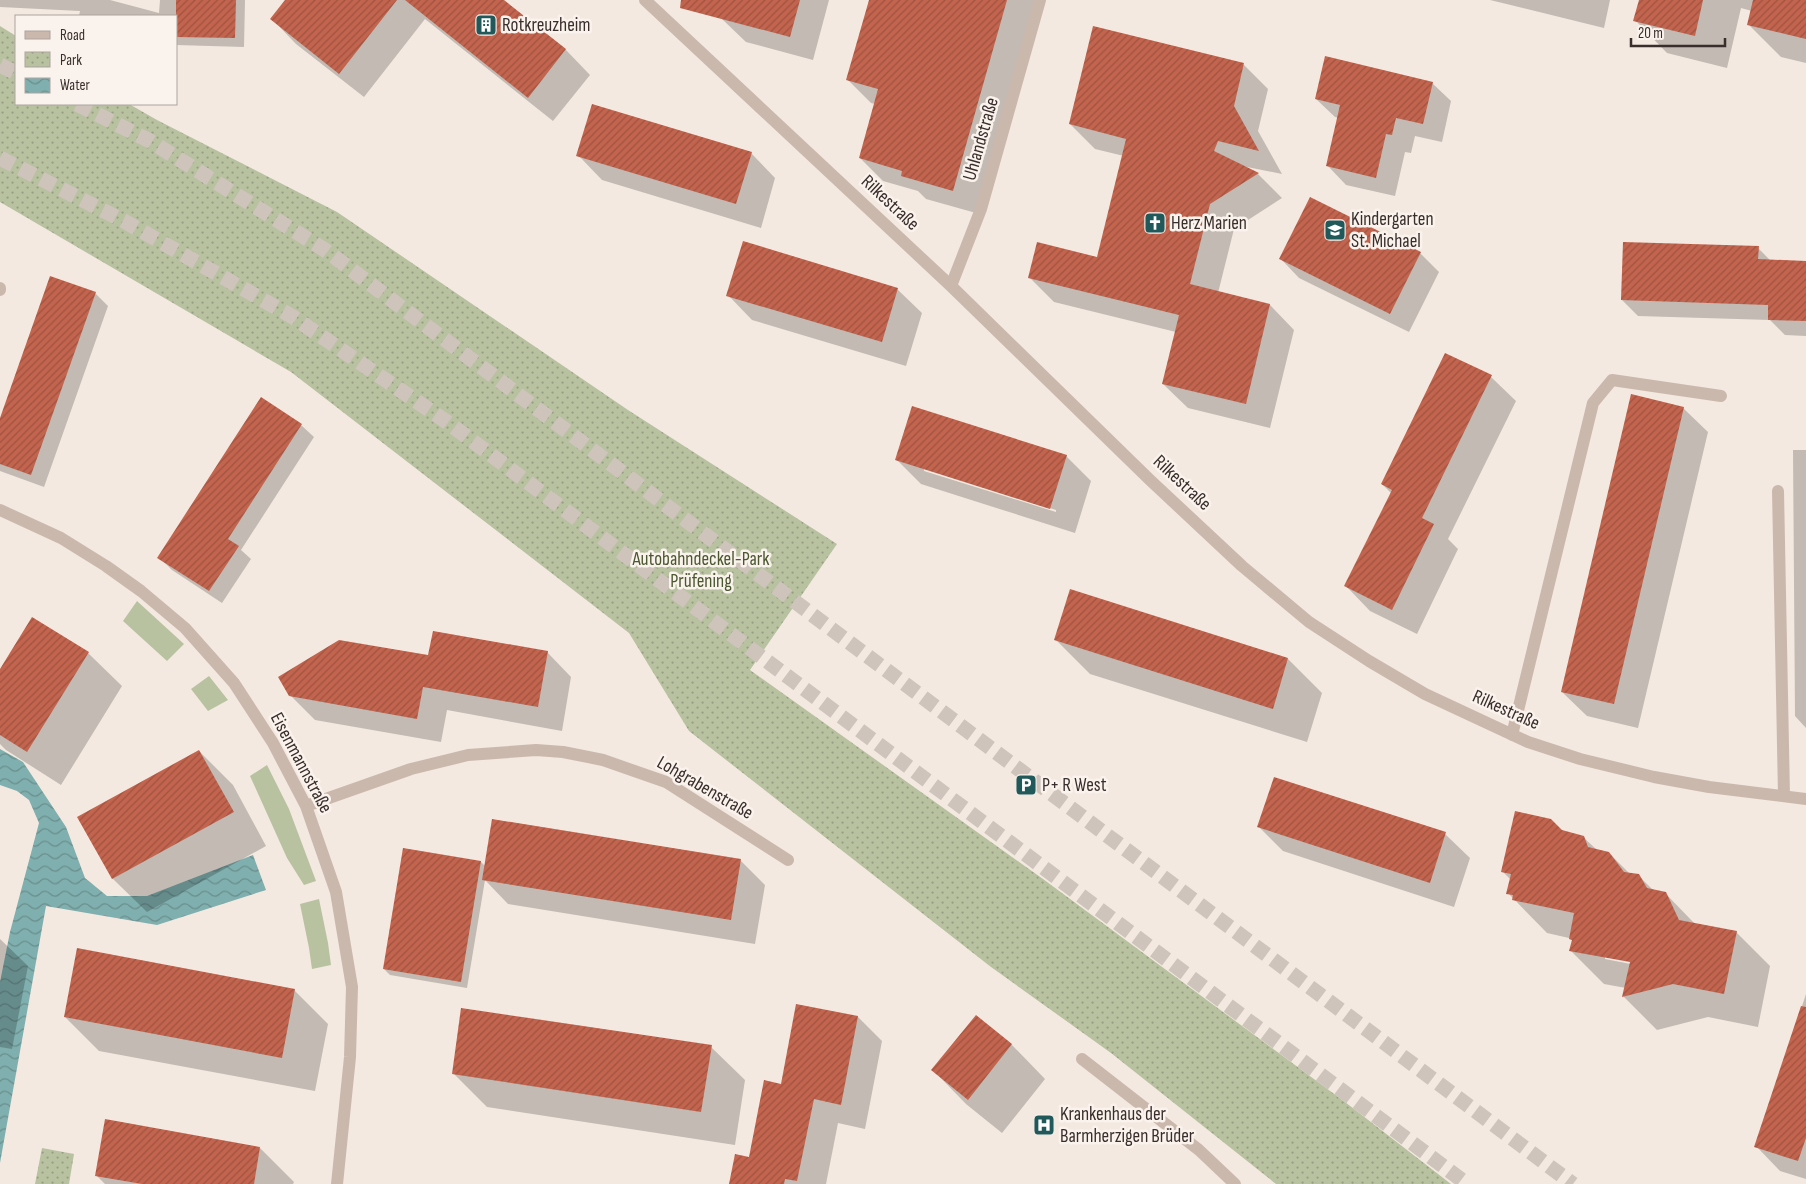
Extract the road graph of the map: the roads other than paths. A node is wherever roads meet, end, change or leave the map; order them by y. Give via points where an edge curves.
1 (645, 0) edge
2 (1040, 0) edge
3 (952, 286) junction
4 (1721, 396) dead end
5 (1778, 491) dead end
6 (0, 510) edge
7 (1512, 735) junction
8 (1784, 796) junction
9 (1806, 799) edge
10 (306, 806) junction
11 (788, 860) dead end
12 (1082, 1059) dead end
13 (337, 1184) edge
14 (1235, 1184) edge

1 - 3 street, Rilkestraße
2 - 3 street, Uhlandstraße via 981,209
3 - 7 street, Rilkestraße via 1150,480 1242,566 1309,622 1425,694
4 - 7 street via 1612,380 1593,403
5 - 8 street
6 - 10 street, Eisenmannstraße via 60,538 106,566 185,628 234,683 273,743
7 - 8 street, Rilkestraße via 1580,759 1654,777
8 - 9 street, Rilkestraße
10 - 11 street, Lohgrabenstraße via 411,769 468,756 536,750 563,752 603,760 666,782
10 - 13 street, Eisenmannstraße via 336,892 352,987 350,1057
12 - 14 street via 1199,1150

